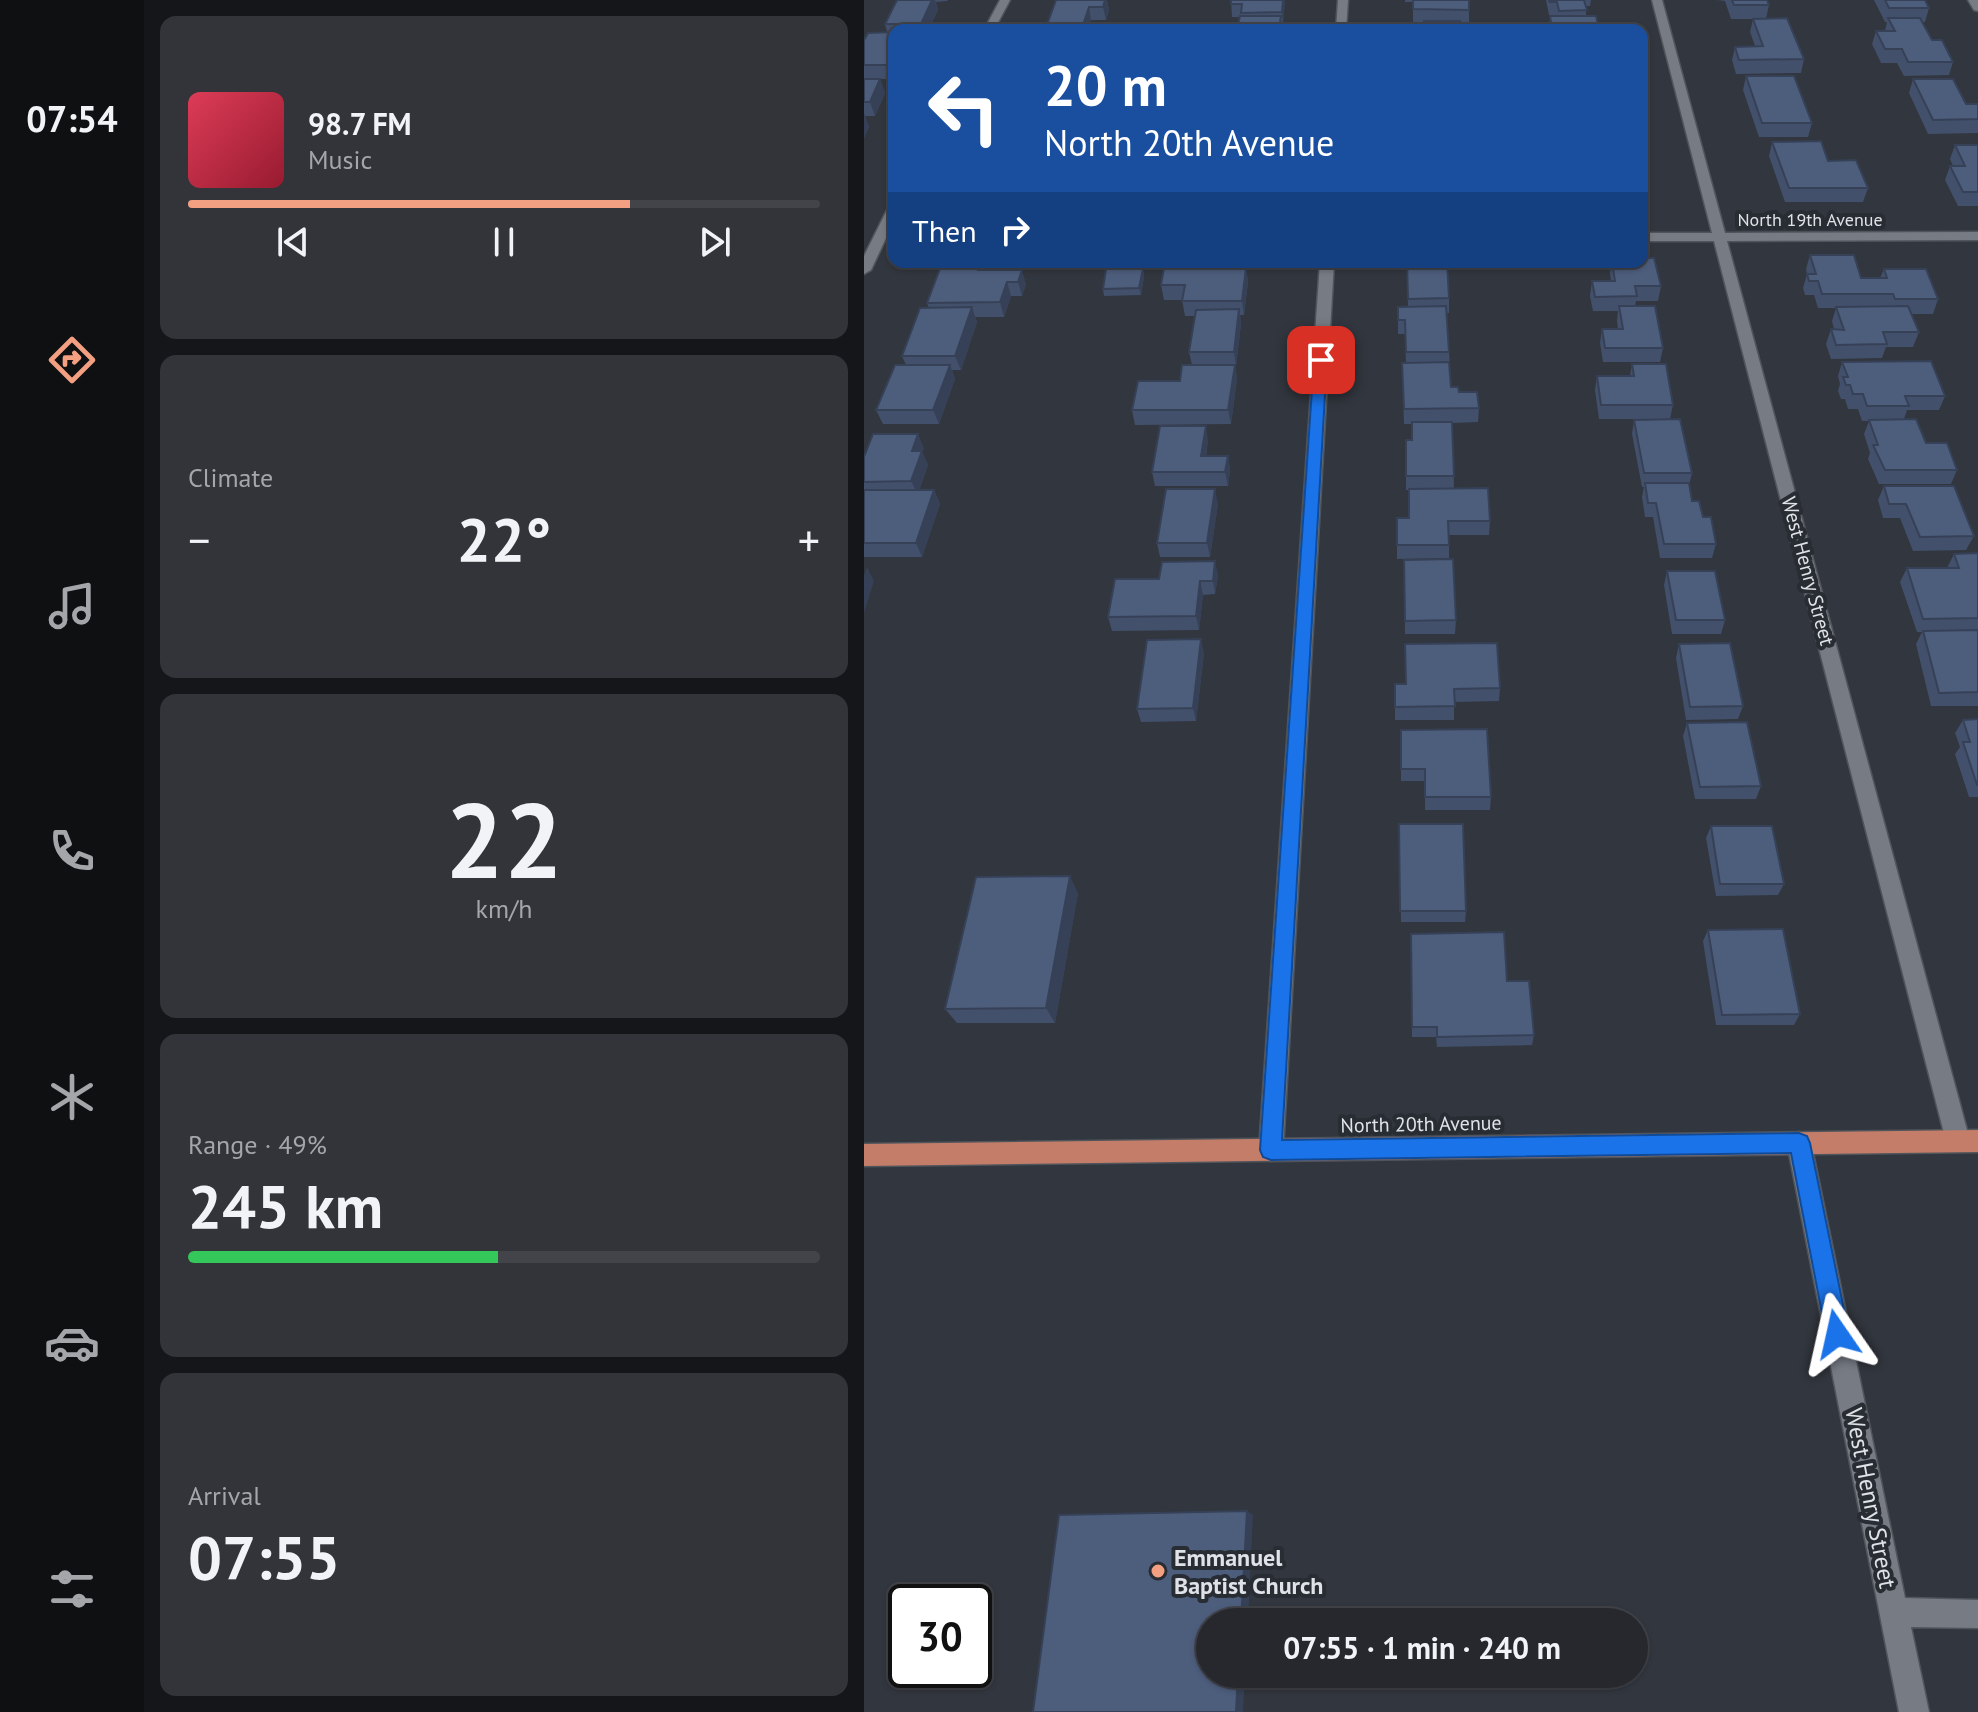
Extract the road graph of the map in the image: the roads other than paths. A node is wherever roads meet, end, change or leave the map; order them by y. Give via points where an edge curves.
1 (1005, 0) edge
2 (1343, 0) edge
3 (1657, 0) edge
4 (1973, 0) edge
5 (1978, 8) edge
6 (992, 24) edge
7 (1341, 24) edge
8 (888, 216) edge
9 (1978, 236) edge
10 (1648, 237) edge
11 (1719, 237) junction
12 (870, 242) edge
13 (1327, 268) edge
14 (864, 270) edge
15 (1968, 1141) edge
16 (1799, 1143) junction
17 (1271, 1150) junction
18 (864, 1155) edge
19 (1893, 1612) junction
20 (1978, 1614) edge
21 (1914, 1712) edge

1 - 6 street
2 - 7 street
3 - 11 street, West Henry Street
4 - 5 street
8 - 12 street
9 - 11 street, North 19th Avenue
10 - 11 street, North 19th Avenue
11 - 15 street, West Henry Street
12 - 14 street
13 - 17 street
15 - 16 main road, North 20th Avenue
16 - 17 main road, North 20th Avenue
16 - 19 street, West Henry Street
17 - 18 main road, North 20th Avenue
19 - 20 street
19 - 21 street, West Henry Street

